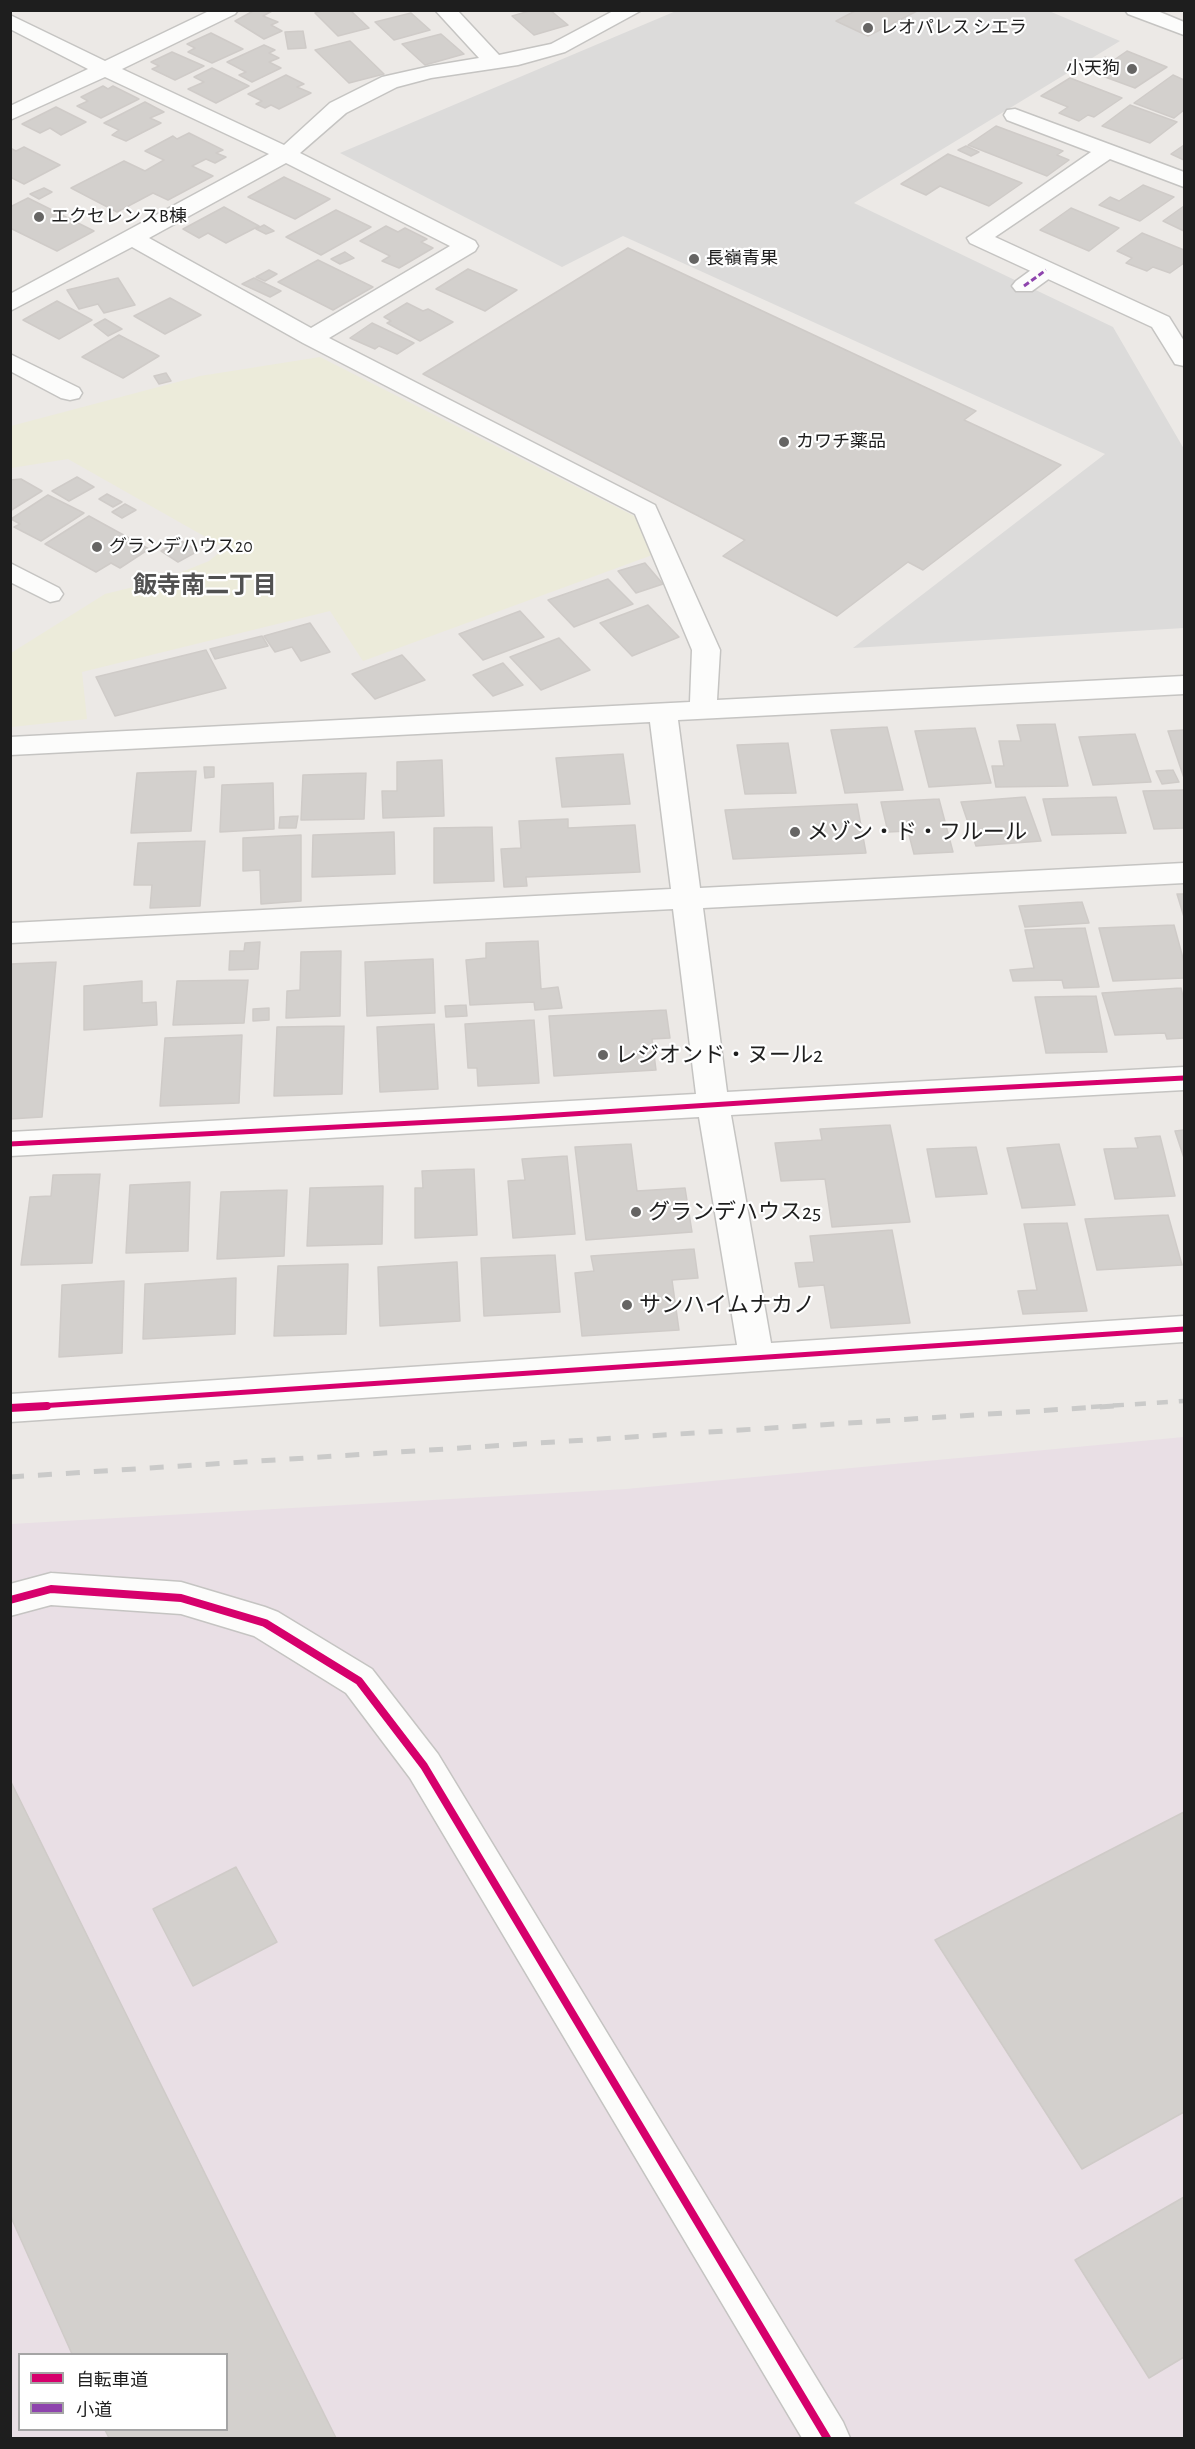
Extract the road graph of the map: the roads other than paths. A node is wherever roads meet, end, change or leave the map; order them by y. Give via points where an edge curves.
1 (228, 10) edge
2 (445, 10) edge
3 (632, 10) edge
4 (1135, 10) edge
5 (10, 21) edge
6 (1185, 29) edge
7 (494, 63) junction
8 (103, 68) junction
9 (10, 114) edge
10 (1015, 115) dead end
11 (1107, 151) junction
12 (286, 154) junction
13 (1185, 180) edge
14 (132, 238) junction
15 (1046, 270) junction
16 (1024, 286) dead end
17 (10, 304) edge
18 (311, 338) junction
19 (1185, 359) edge
20 (10, 361) edge
21 (70, 393) dead end
22 (10, 571) edge
23 (50, 594) dead end
24 (1185, 685) edge
25 (703, 711) junction
26 (663, 713) junction
27 (10, 746) edge
28 (1185, 873) edge
29 (686, 898) junction
30 (10, 933) edge
31 (1185, 1078) edge
32 (712, 1105) junction
33 (10, 1144) edge
34 (1185, 1329) edge
35 (756, 1358) junction
36 (10, 1408) edge
37 (10, 1600) edge
38 (827, 2439) edge

1 - 8 street
2 - 7 street
3 - 7 street via 558,48
4 - 6 street
5 - 8 street
7 - 12 street via 390,82 338,108
8 - 9 street
8 - 12 street
10 - 11 street
11 - 13 street
11 - 15 street via 978,238
12 - 14 street
12 - 18 street via 467,246
14 - 17 street
14 - 18 street
15 - 16 street
15 - 19 street via 1169,316
18 - 25 street via 646,510 706,650
20 - 21 street
22 - 23 street
24 - 25 street
25 - 26 street
26 - 27 street
26 - 29 street
28 - 29 street
29 - 30 street
29 - 32 street
31 - 32 street
32 - 33 street
32 - 35 street
34 - 35 street
35 - 36 street
37 - 38 street via 51,1589 181,1598 265,1623 359,1681 424,1766

